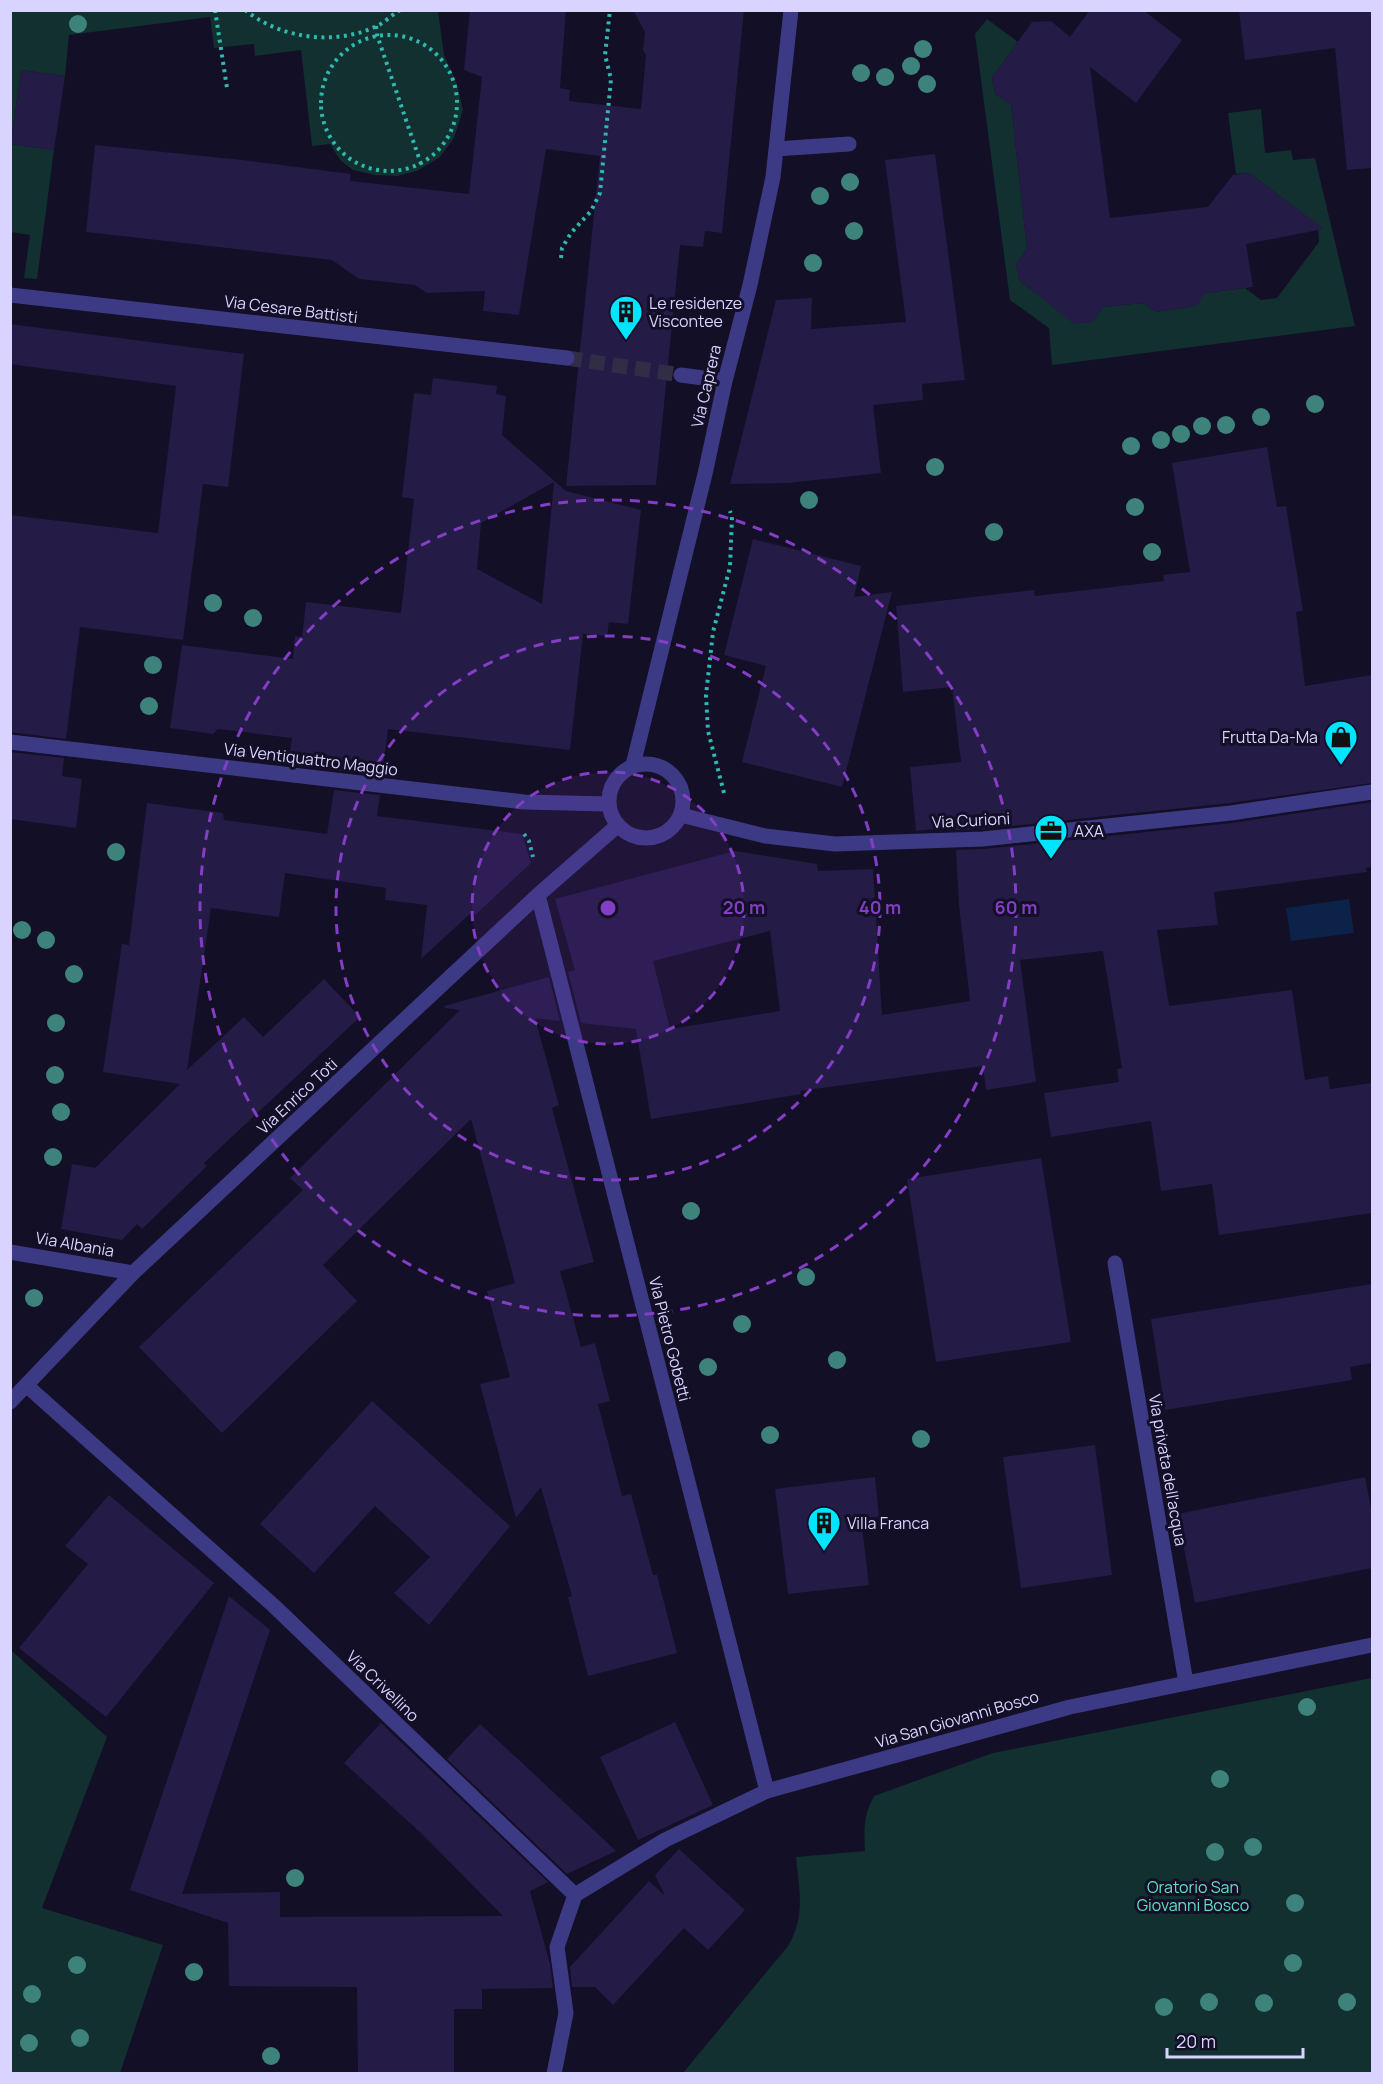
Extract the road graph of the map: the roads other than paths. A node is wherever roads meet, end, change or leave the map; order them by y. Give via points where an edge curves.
1 (791, 10) edge
2 (849, 144) dead end
3 (776, 149) junction
4 (10, 295) edge
5 (567, 358) tunnel mouth
6 (681, 375) tunnel mouth
7 (725, 381) junction
8 (10, 742) edge
9 (633, 765) junction
10 (1372, 792) edge
11 (608, 804) junction
12 (681, 815) junction
13 (617, 826) junction
14 (538, 895) junction
15 (10, 1252) edge
16 (1115, 1263) dead end
17 (133, 1273) junction
18 (26, 1385) junction
19 (10, 1402) edge
20 (1372, 1645) edge
21 (1186, 1683) junction
22 (767, 1791) junction
23 (575, 1895) junction
24 (554, 2073) edge

1 - 3 street, Via Caprera
2 - 3 street
3 - 7 street, Via Caprera via 750,285
4 - 5 street, Via Cesare Battisti
6 - 7 street
7 - 9 street, Via Caprera
8 - 11 street, Via Ventiquattro Maggio via 524,802
9 - 11 street via 615,780
9 - 12 street via 657,765 677,779 684,803
10 - 12 street, Via Curioni via 1231,813 983,839 835,844 765,836
11 - 13 street
12 - 13 street via 664,834 652,838 627,834
13 - 14 street, Via Enrico Toti
14 - 17 street, Via Enrico Toti
14 - 22 street, Via Pietro Gobetti
15 - 17 street, Via Albania
16 - 21 street, Via privata dell'acqua
17 - 18 street, Via Enrico Toti
18 - 19 street, Via Enrico Toti
18 - 23 street, Via Crivellino via 274,1606
20 - 21 street, Via San Giovanni Bosco
21 - 22 street, Via San Giovanni Bosco via 1070,1707
22 - 23 street, Via San Giovanni Bosco via 665,1840
23 - 24 street via 557,1947 566,2013

